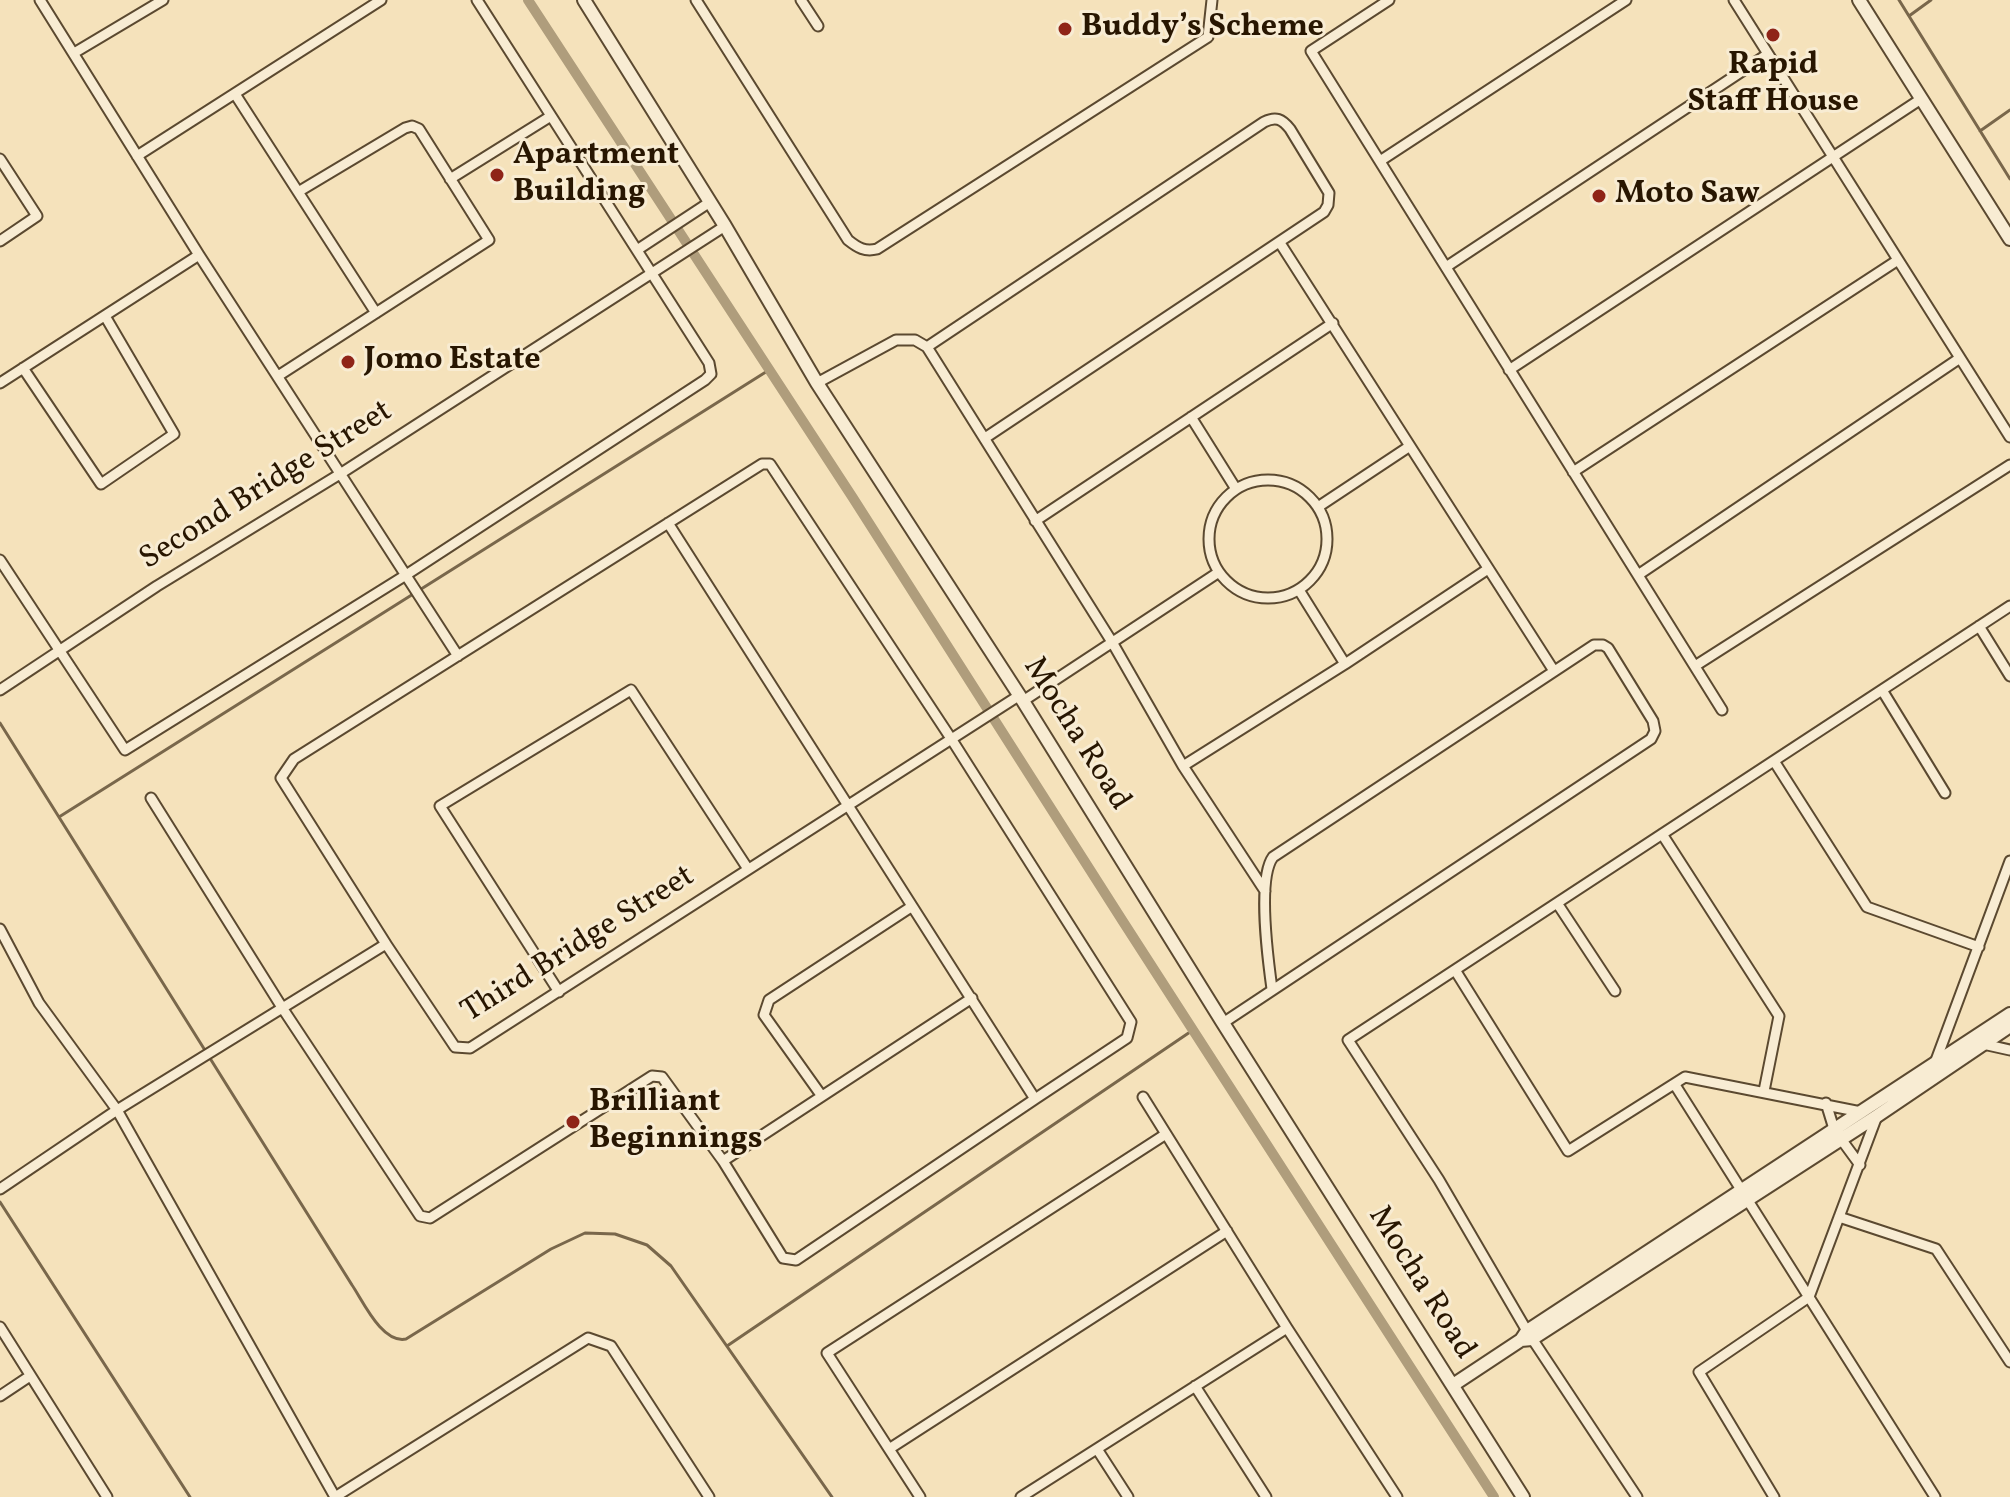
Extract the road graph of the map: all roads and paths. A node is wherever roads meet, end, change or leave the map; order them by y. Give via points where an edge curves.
1 (40, 0) edge
2 (163, 0) edge
3 (381, 0) edge
4 (477, 0) edge
5 (584, 0) edge
6 (696, 0) edge
7 (801, 0) edge
8 (1212, 0) edge
9 (1389, 0) edge
10 (1626, 0) edge
11 (1734, 0) edge
12 (1859, 0) edge
13 (1867, 0) edge
14 (818, 26) dead end
15 (74, 53) junction
16 (1768, 54) junction
17 (235, 94) junction
18 (1921, 99) junction
19 (551, 116) junction
20 (137, 156) junction
21 (1833, 157) junction
22 (0, 159) edge
23 (1380, 161) junction
24 (450, 179) junction
25 (298, 192) junction
26 (710, 202) junction
27 (2010, 224) edge
28 (725, 226) junction
29 (2010, 239) edge
30 (0, 241) edge
31 (1280, 243) junction
32 (637, 250) junction
33 (199, 255) junction
34 (1898, 260) junction
35 (1446, 267) junction
36 (651, 273) junction
37 (376, 313) junction
38 (105, 316) junction
39 (1333, 323) junction
40 (927, 347) junction
41 (1960, 358) junction
42 (23, 368) junction
43 (1509, 370) junction
44 (278, 376) junction
45 (0, 383) edge
46 (817, 383) junction
47 (1191, 417) junction
48 (2010, 437) edge
49 (985, 438) junction
50 (1410, 446) junction
51 (2010, 465) edge
52 (1573, 472) junction
53 (340, 474) junction
54 (1236, 489) junction
55 (1318, 507) junction
56 (1035, 521) junction
57 (668, 523) junction
58 (0, 560) edge
59 (1488, 569) junction
60 (1219, 572) junction
61 (406, 575) junction
62 (1638, 575) junction
63 (1299, 590) junction
64 (2010, 606) edge
65 (1979, 626) junction
66 (1112, 642) junction
67 (60, 652) junction
68 (458, 656) junction
69 (1345, 664) junction
70 (1695, 666) junction
71 (1554, 671) junction
72 (2010, 676) edge
73 (0, 690) edge
74 (1882, 690) junction
75 (1022, 698) junction
76 (1722, 710) dead end
77 (952, 740) junction
78 (1774, 761) junction
79 (1183, 766) junction
80 (1945, 793) dead end
81 (151, 798) dead end
82 (849, 805) junction
83 (1662, 834) junction
84 (2010, 861) edge
85 (748, 869) junction
86 (1265, 891) junction
87 (1557, 903) junction
88 (911, 907) junction
89 (0, 929) edge
90 (1979, 947) junction
91 (391, 952) junction
92 (1455, 970) junction
93 (1272, 989) junction
94 (1615, 991) dead end
95 (559, 992) junction
96 (972, 998) junction
97 (283, 1009) junction
98 (2010, 1014) edge
99 (1223, 1023) junction
100 (2010, 1026) edge
101 (1983, 1044) junction
102 (2010, 1050) edge
103 (1935, 1063) junction
104 (1675, 1085) junction
105 (1764, 1091) junction
106 (821, 1095) junction
107 (1143, 1097) dead end
108 (1035, 1099) junction
109 (1826, 1103) junction
110 (117, 1110) junction
111 (1861, 1112) junction
112 (1877, 1116) junction
113 (1166, 1134) junction
114 (1837, 1134) junction
115 (723, 1161) junction
116 (1860, 1165) junction
117 (0, 1189) edge
118 (1743, 1195) junction
119 (1839, 1217) junction
120 (1227, 1231) junction
121 (1809, 1297) junction
122 (0, 1327) edge
123 (1287, 1328) junction
124 (1527, 1337) junction
125 (2010, 1362) edge
126 (30, 1376) junction
127 (1453, 1385) junction
128 (1195, 1386) junction
129 (0, 1396) edge
130 (889, 1449) junction
131 (1097, 1449) junction
132 (107, 1497) edge
133 (335, 1497) edge
134 (709, 1497) edge
135 (920, 1497) edge
136 (1021, 1497) edge
137 (1128, 1497) edge
138 (1266, 1497) edge
139 (1397, 1497) edge
140 (1522, 1497) edge
141 (1637, 1497) edge
142 (1774, 1497) edge
143 (1935, 1497) edge

1 - 15 street
2 - 15 street
3 - 17 street
4 - 19 street
5 - 26 street, Mocha Road
6 - 8 street via 848,240 870,251 1208,37
7 - 14 street
9 - 23 street via 1311,51
10 - 23 street
11 - 16 street
12 - 18 street
13 - 27 street
15 - 20 street
16 - 21 street
16 - 35 street
17 - 20 street
17 - 25 street
18 - 21 street
18 - 29 street
19 - 24 street
19 - 32 street
20 - 33 street
21 - 34 street
21 - 43 street
22 - 30 street via 37,216
23 - 35 street
24 - 25 street via 412,126
24 - 37 street via 489,240
25 - 37 street
26 - 28 street, Mocha Road
26 - 32 street
28 - 36 street, Second Bridge Street
28 - 46 street, Mocha Road
31 - 39 street
31 - 40 street via 1324,212 1329,193 1284,121 1271,118
31 - 49 street
32 - 36 street
33 - 38 street
33 - 44 street
34 - 41 street
34 - 52 street
35 - 43 street
36 - 53 street, Second Bridge Street
36 - 61 street via 711,374
37 - 44 street
38 - 42 street
38 - 42 street via 174,434 101,484
39 - 47 street
39 - 50 street
40 - 46 street via 915,340 896,340
40 - 49 street
41 - 48 street
41 - 62 street
42 - 45 street
43 - 52 street
44 - 53 street
46 - 75 street, Mocha Road
47 - 54 street
47 - 56 street
49 - 56 street
50 - 55 street
50 - 59 street
51 - 70 street
52 - 62 street
53 - 61 street
53 - 67 street, Second Bridge Street
54 - 55 street via 1262,480 1280,481 1305,493
54 - 60 street via 1217,509 1210,527 1209,545
55 - 63 street via 1326,524 1326,553 1314,578
56 - 66 street
57 - 68 street
57 - 77 street via 762,464 770,464
57 - 82 street
58 - 67 street
59 - 69 street
59 - 71 street
60 - 63 street via 1255,597 1283,597
60 - 66 street, Third Bridge Street
61 - 67 street via 125,750
61 - 68 street
62 - 70 street
63 - 69 street
64 - 65 street
65 - 72 street
65 - 74 street
66 - 75 street, Third Bridge Street
66 - 79 street
67 - 73 street, Second Bridge Street
68 - 91 street via 294,759 281,778
69 - 79 street
70 - 76 street
71 - 86 street via 1273,857
71 - 93 street via 1594,645 1608,648 1653,721 1653,735
74 - 78 street
74 - 80 street
75 - 77 street, Third Bridge Street
75 - 99 street, Mocha Road
77 - 82 street, Third Bridge Street
77 - 108 street via 1131,1022 1127,1038
78 - 83 street
78 - 90 street via 1867,907
79 - 86 street
81 - 97 street
82 - 85 street, Third Bridge Street
82 - 88 street
83 - 87 street
83 - 105 street via 1779,1016
84 - 90 street
85 - 95 street, Third Bridge Street
85 - 95 street via 631,690 440,806
86 - 93 street
87 - 92 street
87 - 94 street
88 - 96 street
88 - 106 street via 769,1000 764,1015
89 - 110 street via 39,1003
90 - 103 street
91 - 95 street, Third Bridge Street via 455,1047 470,1048
91 - 97 street
92 - 104 street via 1568,1151
92 - 124 street via 1348,1040 1439,1180
93 - 99 street
96 - 106 street
96 - 108 street
97 - 110 street
97 - 115 street via 420,1216 430,1218 652,1076 662,1077
98 - 103 street
99 - 127 street, Mocha Road
100 - 101 street
101 - 102 street
101 - 112 street
103 - 111 street
104 - 105 street via 1685,1077
104 - 118 street
105 - 109 street
106 - 115 street
107 - 113 street
108 - 115 street via 796,1260 783,1258
109 - 111 street
109 - 114 street
110 - 117 street
110 - 133 street
111 - 114 street
112 - 114 street
112 - 116 street
113 - 120 street
113 - 130 street via 827,1353
114 - 116 street
114 - 118 street
116 - 119 street
118 - 121 street
118 - 124 street
119 - 121 street
119 - 125 street via 1936,1249
120 - 123 street
120 - 130 street
121 - 142 street via 1699,1372
121 - 143 street
122 - 126 street
123 - 128 street
123 - 139 street
124 - 127 street
124 - 141 street
126 - 129 street
126 - 132 street
127 - 140 street, Mocha Road
128 - 131 street
128 - 138 street
130 - 135 street
131 - 136 street
131 - 137 street
133 - 134 street via 588,1338 611,1346

